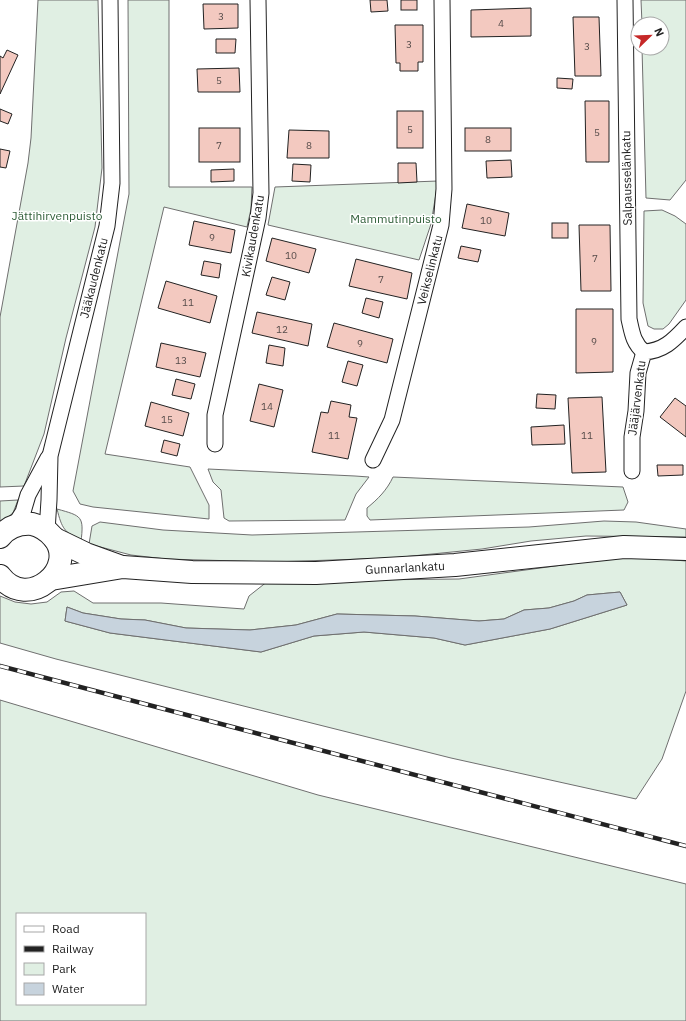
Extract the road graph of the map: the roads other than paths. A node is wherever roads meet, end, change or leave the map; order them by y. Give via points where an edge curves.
1 (110, 0) edge
2 (258, 0) edge
3 (442, 0) edge
4 (625, 0) edge
5 (686, 327) edge
6 (644, 352) junction
7 (214, 444) dead end
8 (50, 456) junction
9 (373, 460) dead end
10 (632, 471) dead end
11 (5, 532) edge
12 (51, 535) junction
13 (686, 549) edge
14 (123, 567) junction
15 (0, 576) edge
16 (51, 579) junction

1 - 8 street, Jääkaudenkatu via 112,183 107,226
2 - 7 street, Kivikaudenkatu via 261,193 258,218 215,414
3 - 9 street, Veikselinkatu via 444,189 441,225 392,420
4 - 6 street, Salpausselänkatu via 629,318 632,335 638,347
5 - 6 street, Jääjärvenkatu via 664,347 654,352
6 - 10 street, Jääjärvenkatu via 638,373 632,438
8 - 11 street, Jääkaudenkatu via 28,495 23,512
8 - 12 street, Jääkaudenkatu
11 - 12 street, Gunnarlankatu via 31,524 37,525
12 - 14 street, Gunnarlankatu via 86,554
12 - 16 street via 59,550 59,560 57,570
13 - 14 street, Gunnarlankatu via 624,547 455,565 316,573 192,572
14 - 16 street, Gunnarlankatu
15 - 16 street via 22,590 42,586

